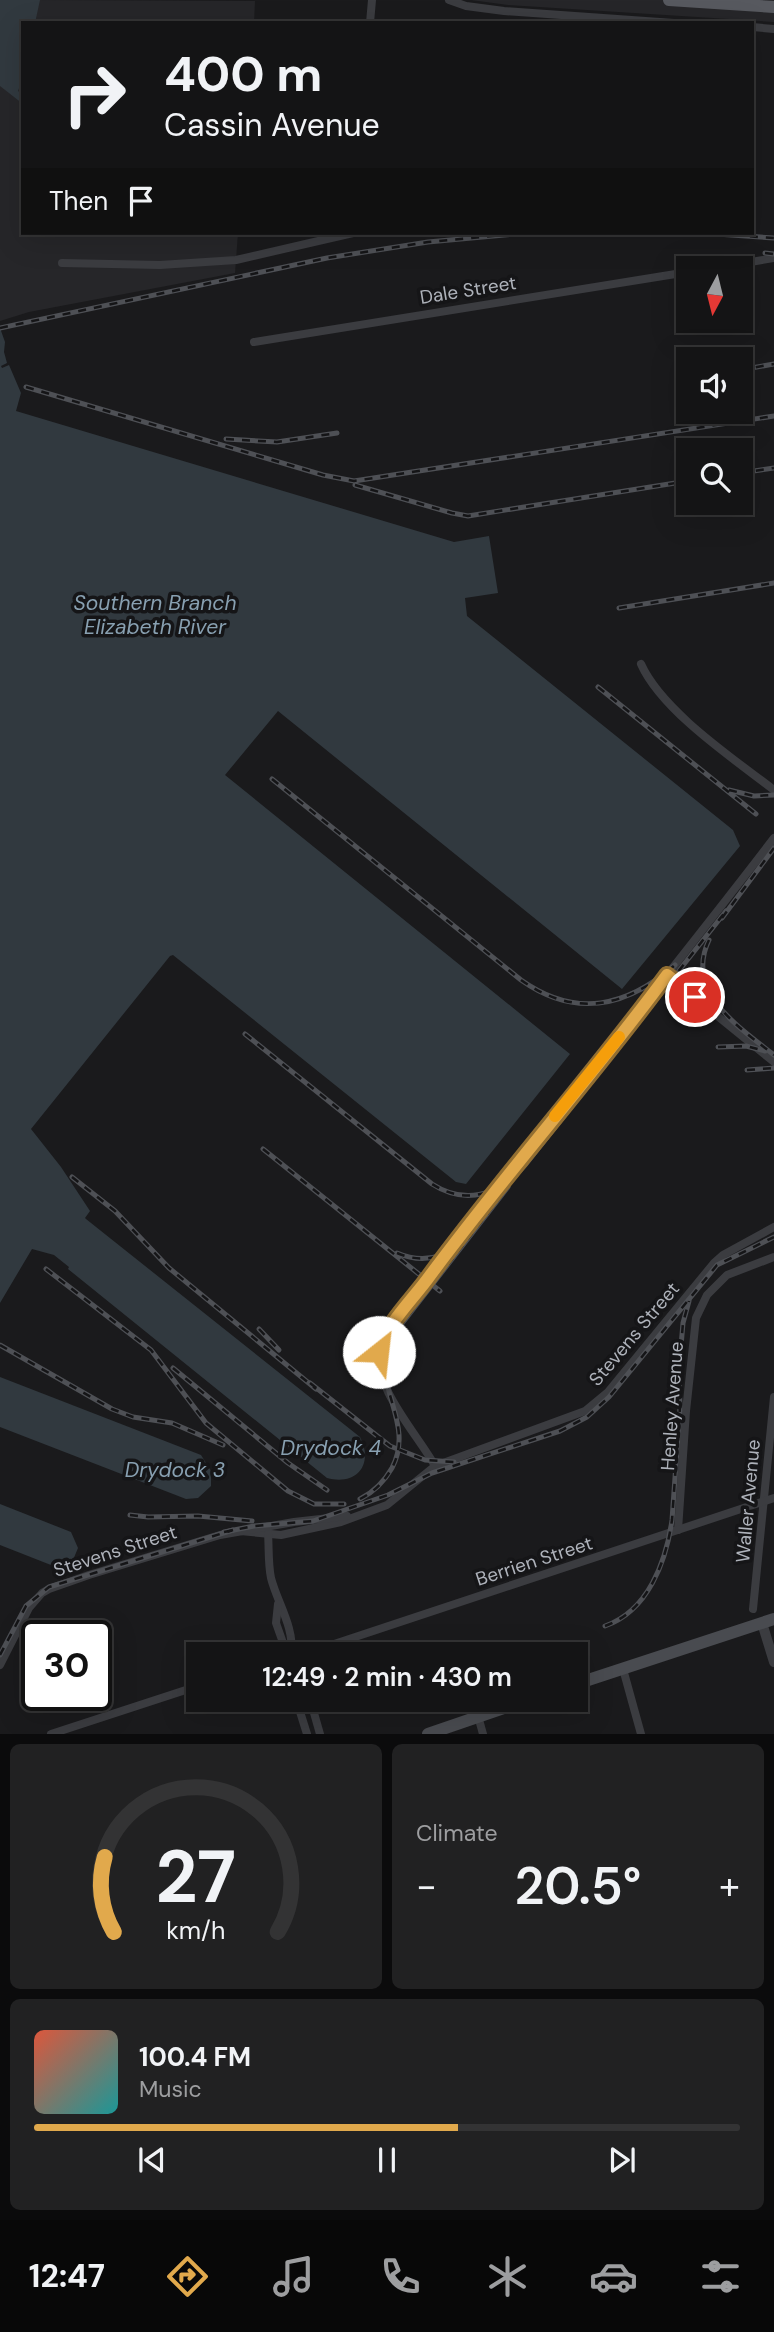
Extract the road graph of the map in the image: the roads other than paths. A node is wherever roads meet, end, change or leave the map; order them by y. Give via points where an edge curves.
1 (372, 0) edge
2 (449, 0) edge
3 (669, 0) edge
4 (774, 7) edge
5 (370, 21) edge
6 (646, 21) edge
7 (754, 27) edge
8 (774, 29) edge
9 (344, 235) edge
10 (774, 258) edge
11 (753, 262) edge
12 (62, 263) dead end
13 (676, 274) edge
14 (254, 342) dead end
15 (642, 664) dead end
16 (774, 790) edge
17 (774, 838) edge
18 (667, 975) junction
19 (774, 1062) edge
20 (774, 1227) edge
21 (774, 1257) edge
22 (774, 1397) edge
23 (435, 1466) junction
24 (774, 1498) edge
25 (764, 1501) junction
26 (678, 1530) junction
27 (268, 1531) junction
28 (753, 1609) dead end
29 (768, 1621) edge
30 (284, 1642) edge
31 (340, 1642) edge
32 (774, 1662) edge
33 (0, 1665) edge
34 (623, 1669) junction
35 (588, 1680) edge
36 (186, 1690) edge
37 (300, 1712) edge
38 (314, 1712) edge
39 (490, 1712) edge
40 (478, 1716) junction
41 (78, 1730) edge
42 (51, 1734) edge
43 (307, 1734) edge
44 (320, 1734) edge
45 (428, 1734) edge
46 (483, 1734) edge
47 (641, 1734) edge

1 - 5 street
2 - 6 street via 504,11
3 - 4 main road
7 - 8 street
9 - 12 street via 236,260 160,265
10 - 11 street
13 - 14 street, Dale Street
15 - 16 street via 684,718
17 - 18 street
18 - 19 street
18 - 23 street via 380,1344 379,1364 388,1389
20 - 23 street, Stevens Street via 714,1263 597,1403 574,1416
21 - 26 street, Henley Avenue via 733,1271 712,1289 694,1326
22 - 25 street, Waller Avenue
23 - 27 street, Stevens Street via 387,1504 357,1516
24 - 25 street, Berrien Street
25 - 26 street, Berrien Street
25 - 28 street, Waller Avenue
26 - 31 street, Berrien Street
27 - 30 street via 270,1575 278,1601 276,1623
27 - 33 street, Stevens Street via 240,1531 49,1589 29,1608
29 - 32 street
29 - 34 main road
34 - 35 main road
34 - 47 street
36 - 41 street
37 - 43 street
38 - 44 street
39 - 40 main road
40 - 45 main road
40 - 46 street
41 - 42 street

